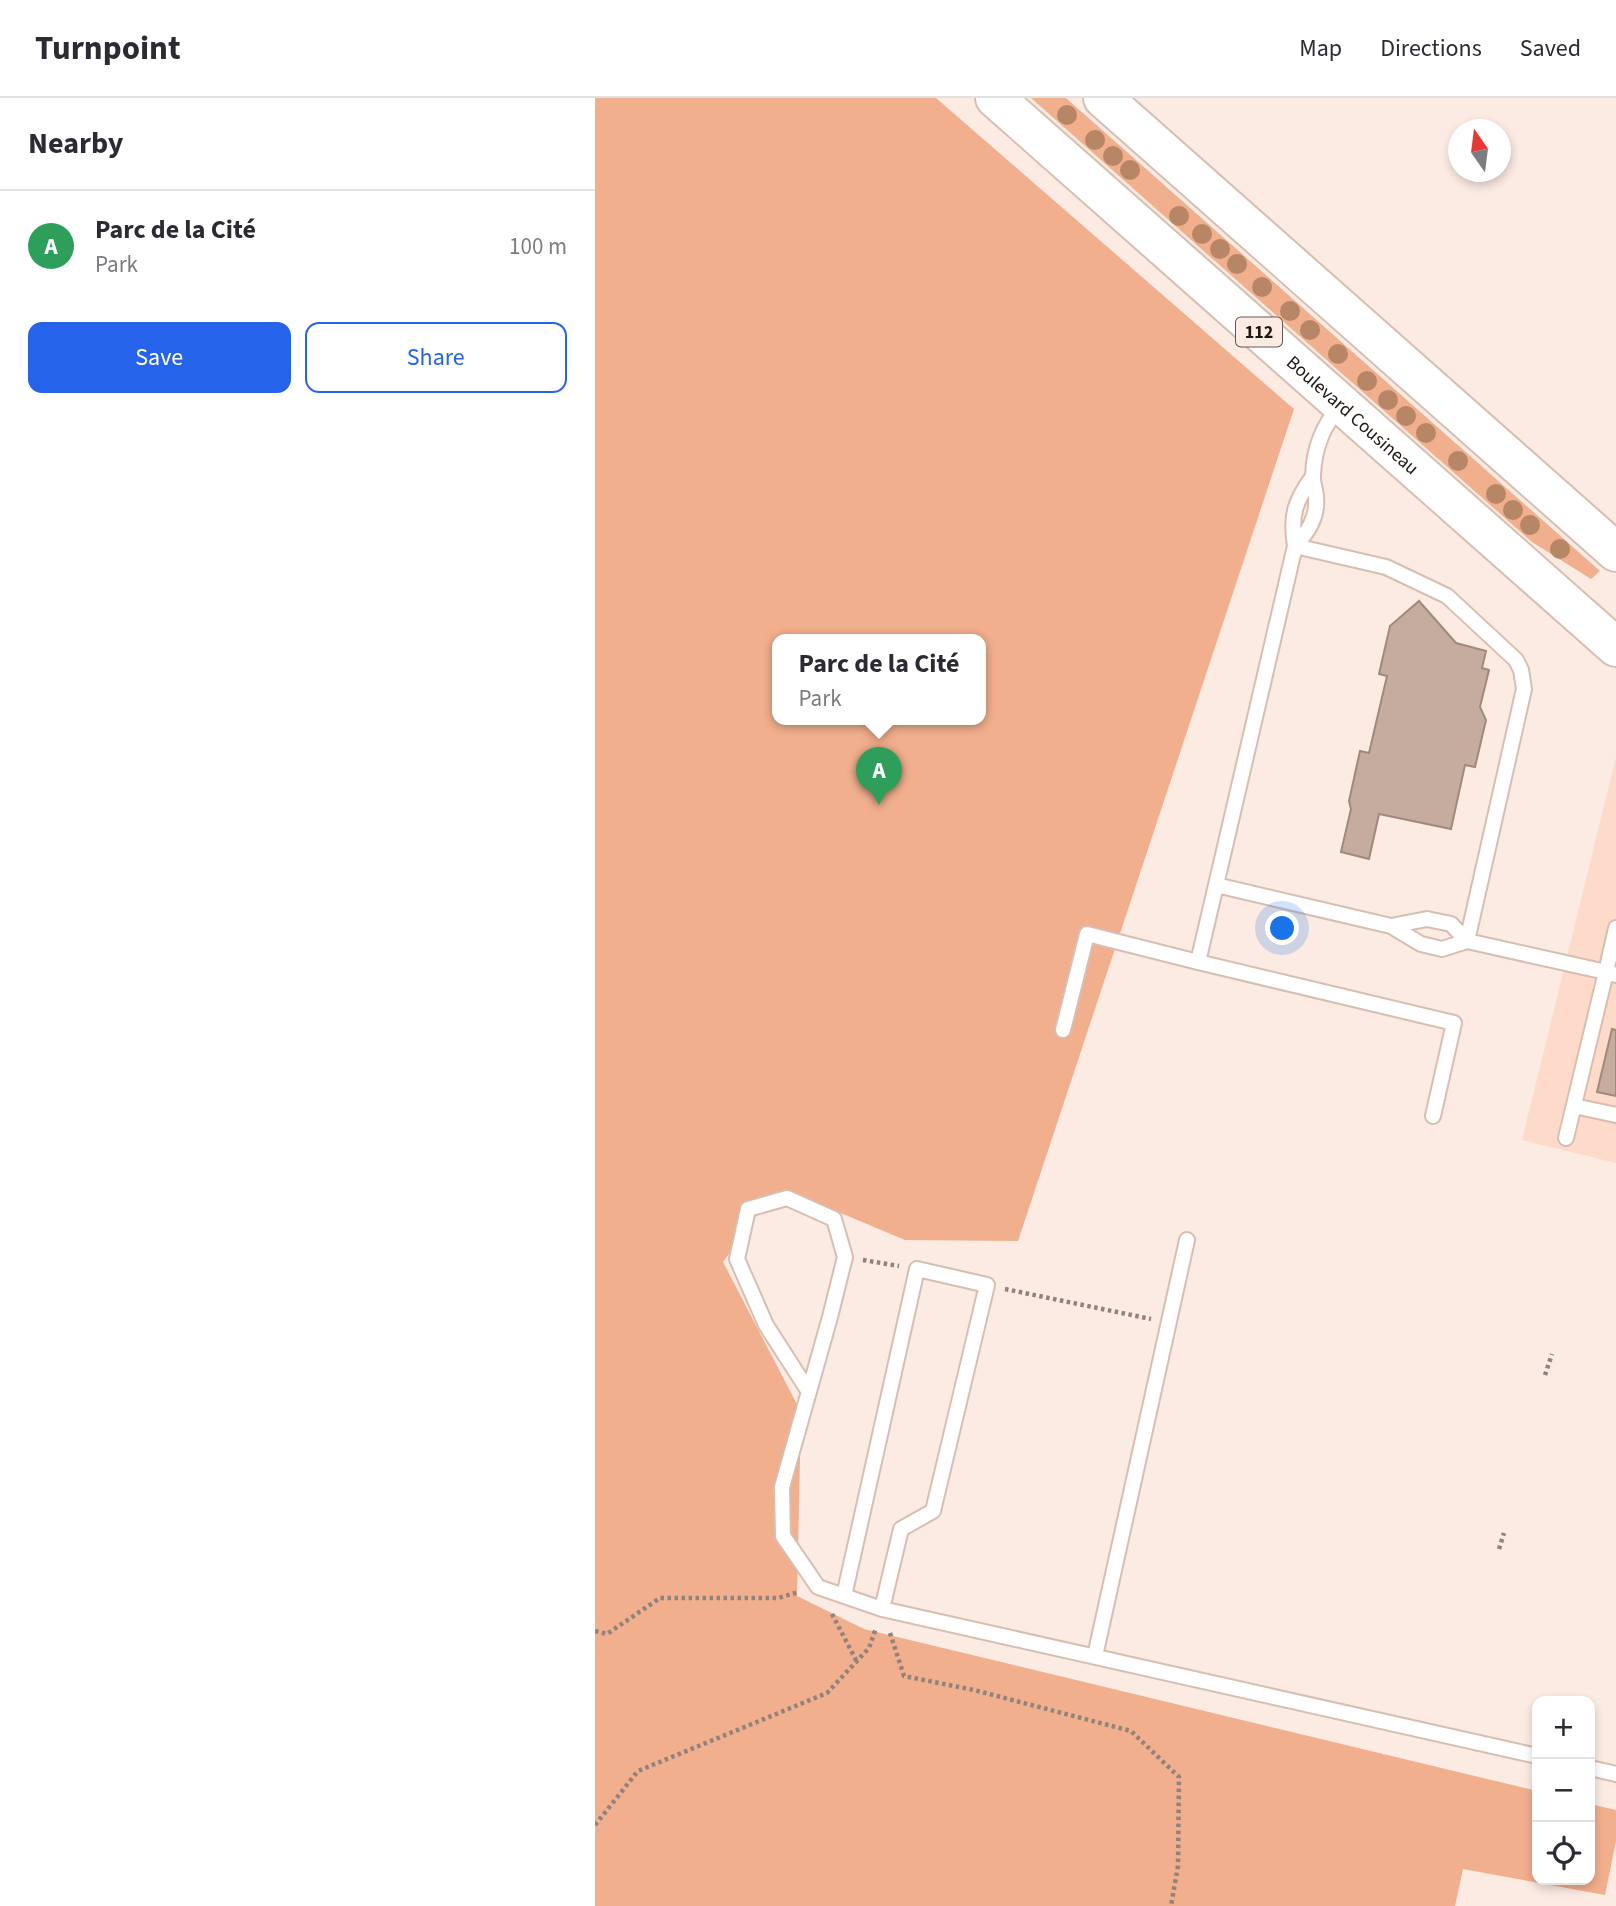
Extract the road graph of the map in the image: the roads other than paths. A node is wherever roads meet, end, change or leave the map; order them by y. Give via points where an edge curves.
1 (995, 98) edge
2 (1103, 98) edge
3 (1341, 405) junction
4 (1294, 546) junction
5 (1616, 552) edge
6 (1616, 647) edge
7 (1216, 885) junction
8 (1391, 926) junction
9 (1616, 928) edge
10 (1467, 941) junction
11 (1198, 962) junction
12 (1611, 973) edge
13 (1063, 1030) dead end
14 (1574, 1106) junction
15 (1616, 1115) edge
16 (1433, 1116) dead end
17 (1566, 1138) dead end
18 (1187, 1240) dead end
19 (809, 1392) junction
20 (844, 1596) junction
21 (882, 1609) junction
22 (1095, 1656) junction
23 (1532, 1755) edge
24 (1595, 1769) edge
25 (1616, 1774) edge

1 - 3 main road, Boulevard Cousineau / 112
2 - 5 main road
3 - 4 lane via 1324,426 1313,476 1298,498 1291,524
3 - 6 main road, Boulevard Cousineau / 112
4 - 7 lane
4 - 10 lane via 1386,567 1447,596 1509,652 1521,670 1524,689
7 - 8 lane
7 - 11 lane
8 - 10 lane via 1421,944 1442,949
8 - 10 lane via 1427,919 1451,924
9 - 12 lane
10 - 12 lane
11 - 13 lane via 1087,934
11 - 16 lane via 1454,1023
12 - 14 lane
14 - 15 lane
14 - 17 lane
18 - 22 lane
19 - 19 lane via 845,1257 834,1219 787,1198 748,1209 737,1259 766,1325
19 - 20 lane via 782,1487 783,1536 818,1587
20 - 21 lane
20 - 21 lane via 917,1269 987,1285 933,1510 901,1529
21 - 22 lane
22 - 23 lane
24 - 25 lane

